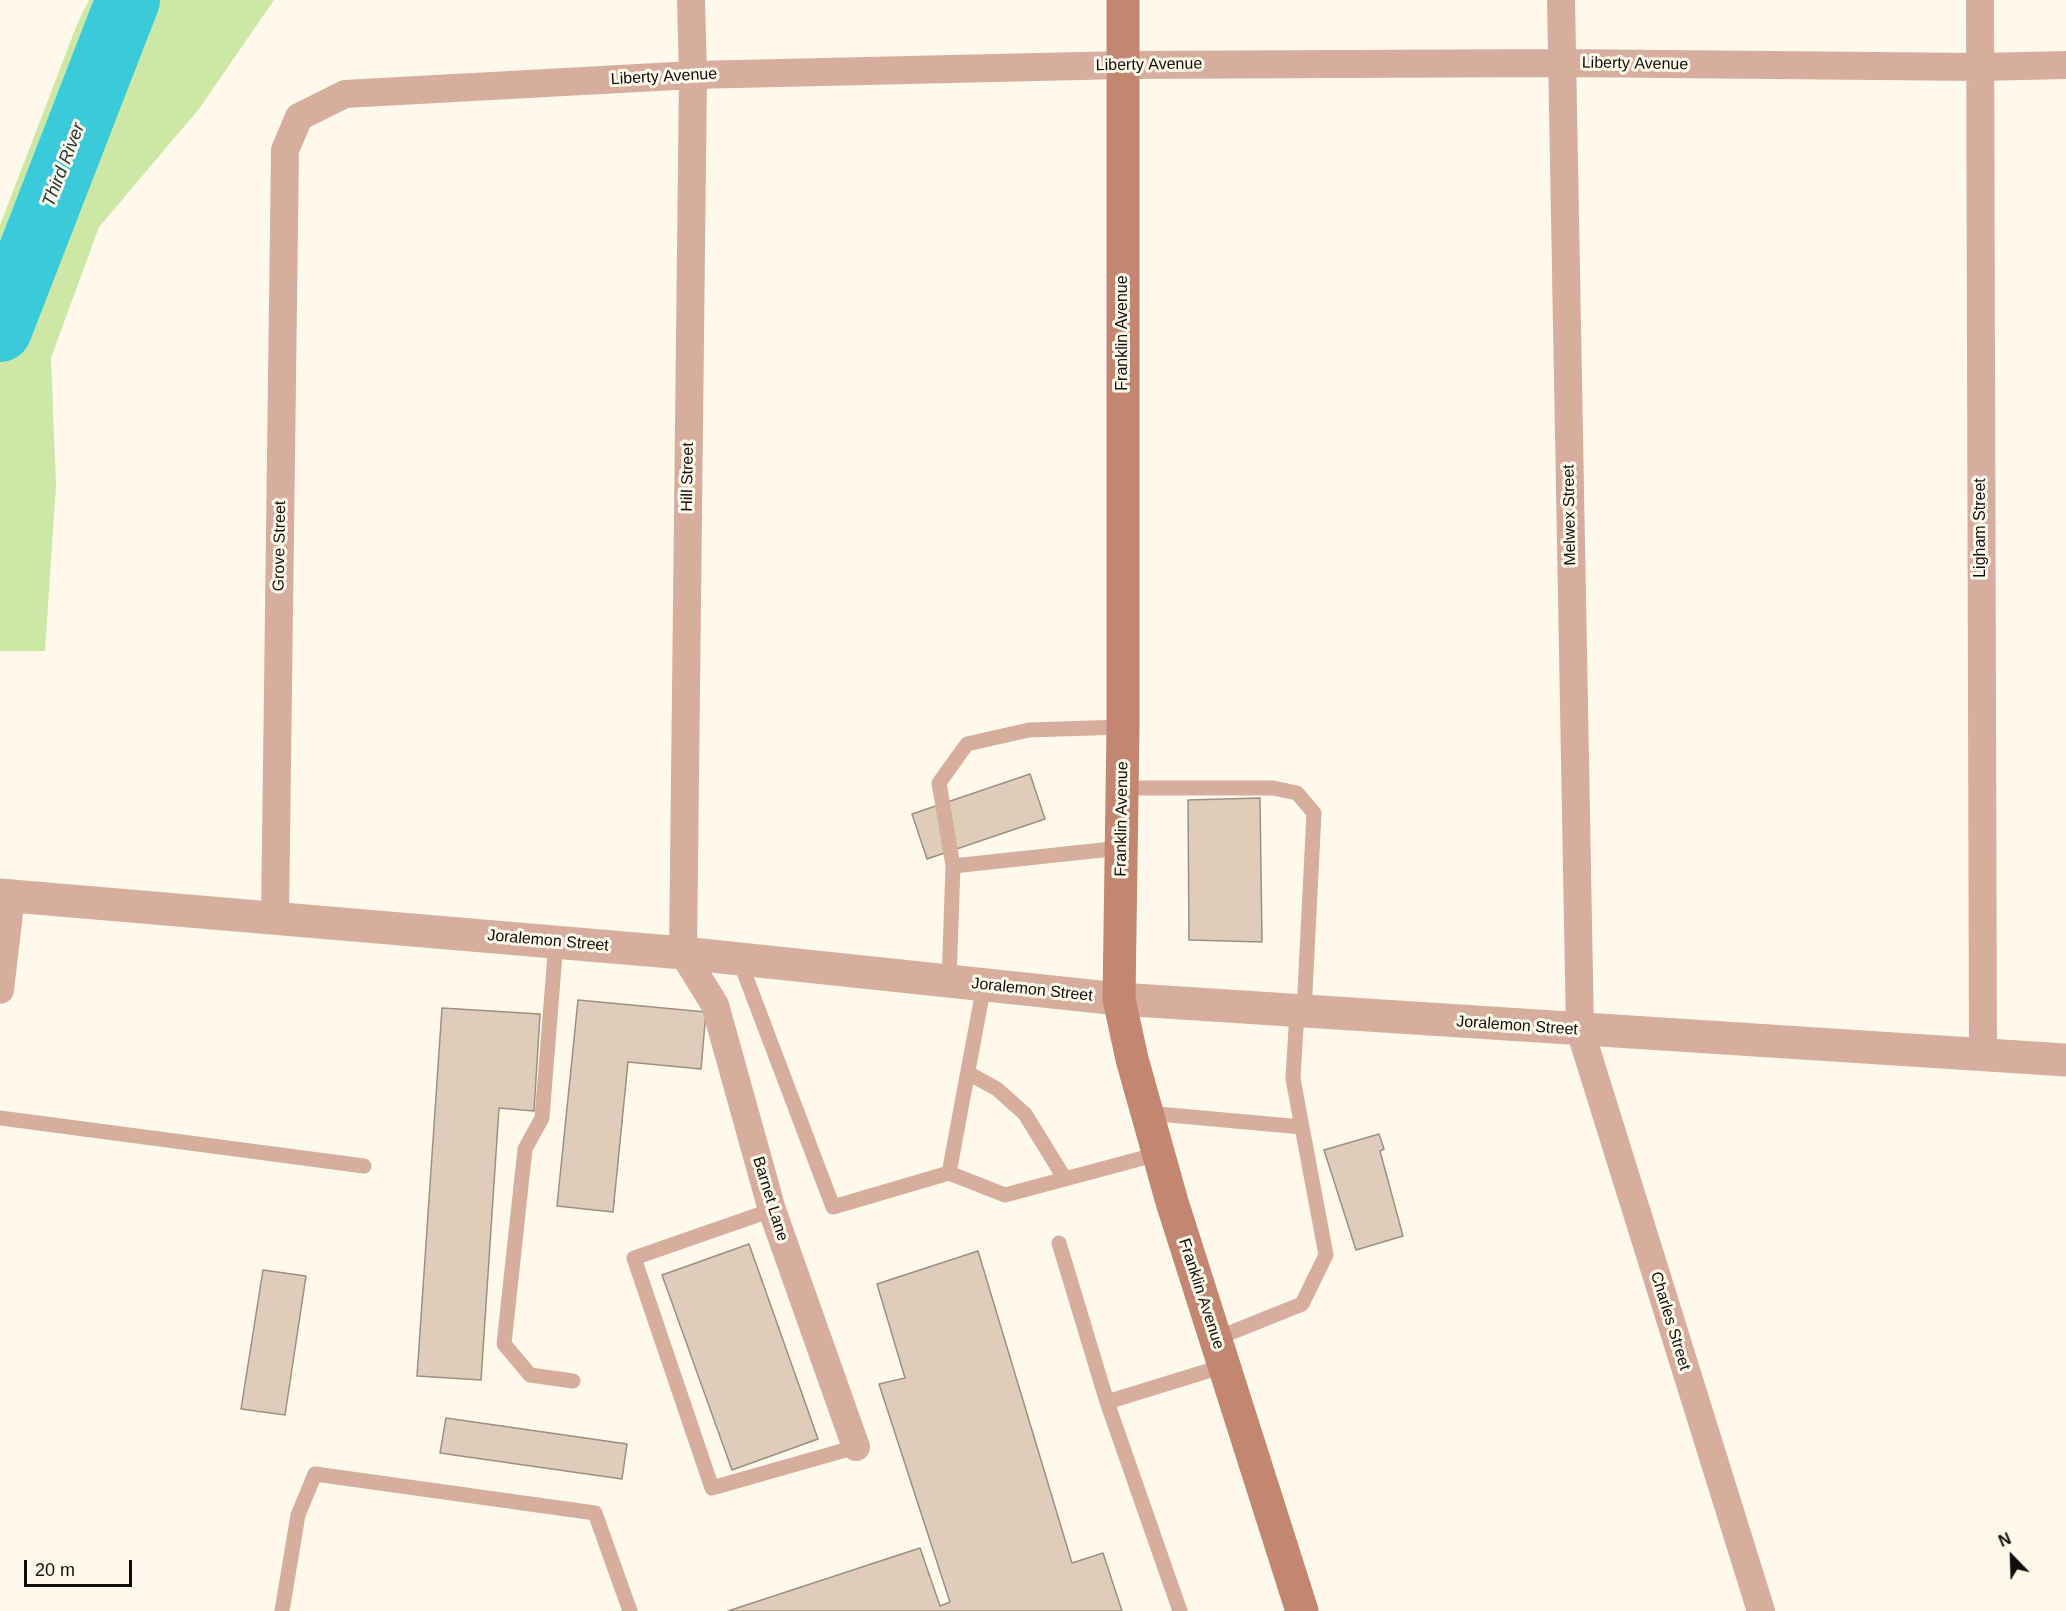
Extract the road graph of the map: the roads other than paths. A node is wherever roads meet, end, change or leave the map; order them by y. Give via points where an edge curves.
1 (691, 0) edge
2 (1123, 0) edge
3 (1561, 0) edge
4 (1980, 0) edge
5 (1561, 63) junction
6 (1124, 65) junction
7 (2066, 65) edge
8 (1980, 67) junction
9 (693, 75) junction
10 (285, 174) joint
11 (1123, 727) junction
12 (1122, 788) junction
13 (1121, 848) junction
14 (953, 866) junction
15 (6, 896) edge
16 (275, 917) junction
17 (556, 942) junction
18 (682, 953) junction
19 (740, 959) junction
20 (949, 981) junction
21 (984, 985) junction
22 (0, 990) edge
23 (1119, 999) junction
24 (1300, 1011) junction
25 (1580, 1030) junction
26 (1983, 1056) junction
27 (2065, 1064) edge
28 (968, 1073) junction
29 (1147, 1113) junction
30 (0, 1118) edge
31 (1302, 1127) junction
32 (1158, 1154) junction
33 (364, 1166) dead end
34 (949, 1173) junction
35 (1065, 1179) junction
36 (772, 1210) junction
37 (1059, 1244) dead end
38 (1220, 1352) junction
39 (573, 1381) dead end
40 (1107, 1402) junction
41 (856, 1447) joint
42 (282, 1611) edge
43 (630, 1611) edge
44 (1180, 1611) edge
45 (1302, 1611) edge
46 (1761, 1611) edge

1 - 9 street, Hill Street
2 - 6 main road, Franklin Avenue
3 - 5 street, Melwex Street
4 - 8 street, Ligham Street
5 - 6 street, Liberty Avenue
5 - 8 street, Liberty Avenue
5 - 25 street, Melwex Street
6 - 9 street, Liberty Avenue
6 - 11 main road, Franklin Avenue
7 - 8 street, Liberty Avenue
8 - 26 street, Ligham Street
9 - 10 street, Liberty Avenue via 345,94 299,117 285,150
9 - 18 street, Hill Street
10 - 16 street, Grove Street
11 - 12 main road, Franklin Avenue
11 - 14 lane via 1029,730 967,744 939,783
12 - 13 main road, Franklin Avenue
12 - 24 lane via 1273,788 1297,793 1314,813
13 - 14 lane
13 - 23 main road, Franklin Avenue
14 - 20 lane
15 - 16 street, Joralemon Street
15 - 22 street
16 - 17 street, Joralemon Street
17 - 18 street, Joralemon Street
17 - 39 lane via 542,1118 525,1149 504,1344 530,1375
18 - 19 street, Joralemon Street
18 - 36 street, Barnet Lane via 715,1005
19 - 20 street, Joralemon Street
19 - 34 lane via 833,1207
20 - 21 street, Joralemon Street
21 - 23 street, Joralemon Street
21 - 28 lane
23 - 24 street, Joralemon Street
23 - 29 main road, Franklin Avenue
24 - 25 street, Joralemon Street
24 - 31 lane via 1293,1079
25 - 26 street, Joralemon Street
25 - 46 street, Charles Street
26 - 27 street, Joralemon Street
28 - 34 lane
28 - 35 lane via 997,1089 1025,1114
29 - 31 lane
29 - 32 main road, Franklin Avenue
30 - 33 lane
31 - 38 lane via 1326,1255 1302,1304
32 - 35 lane
32 - 38 main road, Franklin Avenue
34 - 35 lane via 1005,1195
36 - 41 street, Barnet Lane
36 - 41 lane via 634,1258 712,1488
37 - 40 lane
38 - 40 lane
38 - 45 main road, Franklin Avenue
40 - 44 lane
42 - 43 lane via 298,1515 315,1474 595,1513

